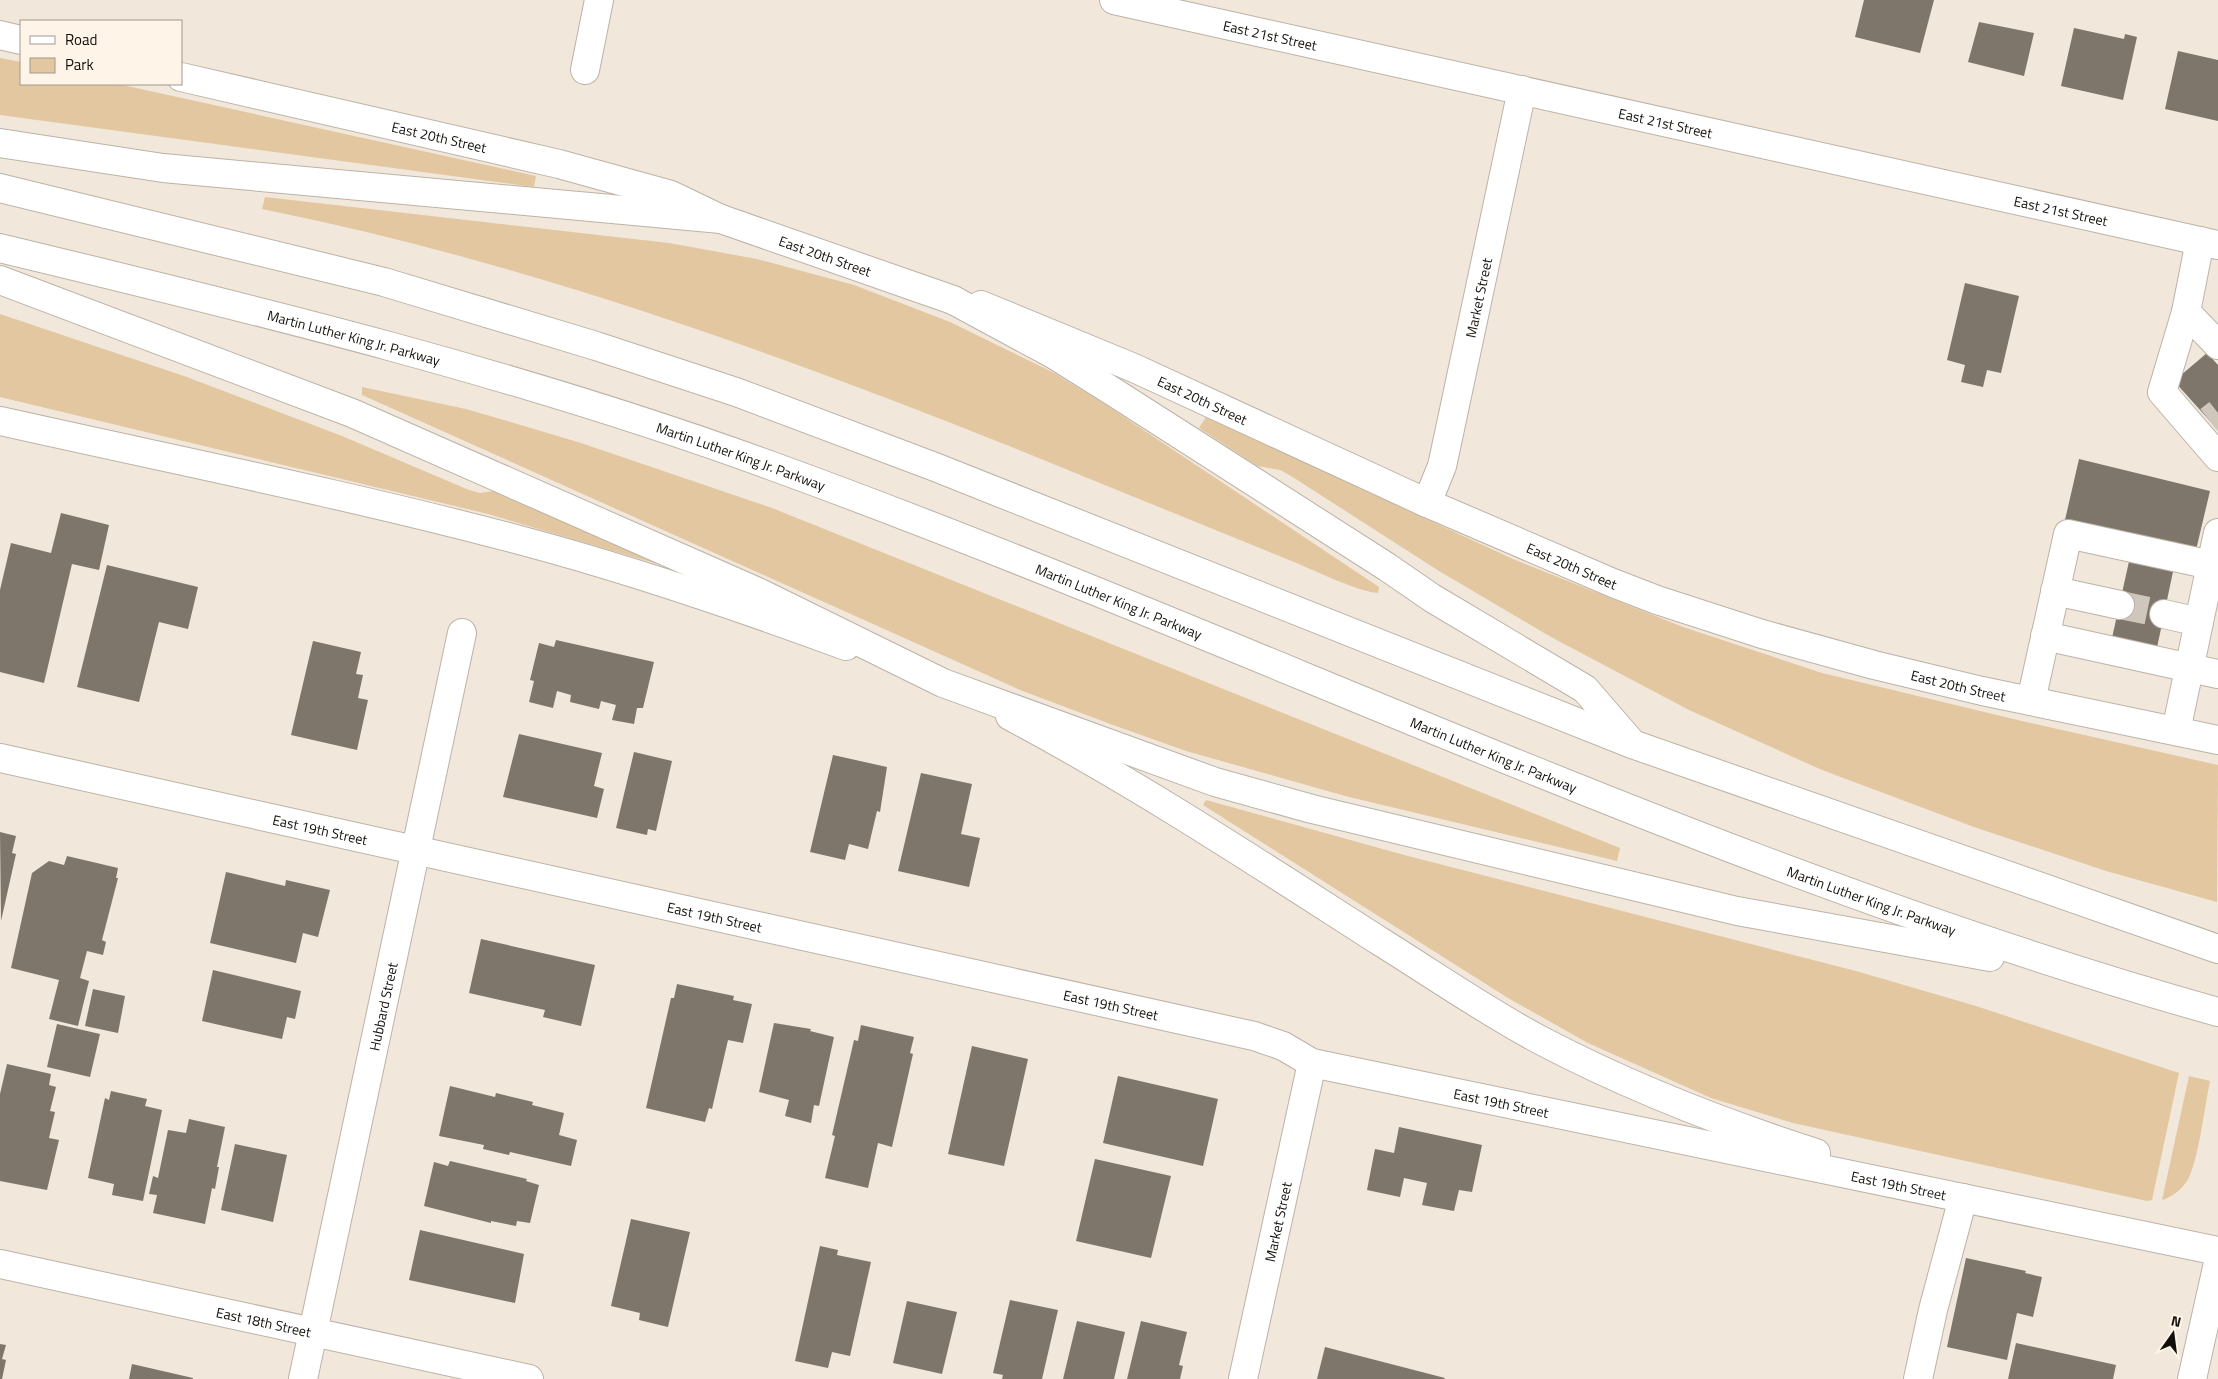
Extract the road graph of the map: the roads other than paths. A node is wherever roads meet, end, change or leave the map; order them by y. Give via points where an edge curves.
1 (599, 0) edge
2 (1114, 0) edge
3 (0, 35) edge
4 (20, 40) edge
5 (585, 70) dead end
6 (182, 77) edge
7 (1522, 90) junction
8 (0, 143) edge
9 (0, 188) edge
10 (721, 219) junction
11 (2209, 242) edge
12 (0, 248) edge
13 (0, 280) edge
14 (953, 300) junction
15 (2186, 312) junction
16 (2218, 345) edge
17 (0, 421) edge
18 (2218, 457) edge
19 (1428, 503) junction
20 (2218, 533) edge
21 (2211, 565) junction
22 (2055, 592) junction
23 (2120, 605) tunnel mouth
24 (2164, 614) tunnel mouth
25 (2199, 622) junction
26 (462, 633) dead end
27 (2045, 636) junction
28 (2189, 668) junction
29 (2218, 674) edge
30 (943, 683) junction
31 (2031, 701) junction
32 (2176, 731) junction
33 (2218, 740) edge
34 (1632, 744) junction
35 (0, 758) edge
36 (416, 850) junction
37 (2218, 949) edge
38 (2100, 978) junction
39 (2218, 1012) edge
40 (1312, 1063) junction
41 (1963, 1198) junction
42 (2218, 1251) edge
43 (2218, 1263) edge
44 (0, 1264) edge
45 (313, 1332) junction
46 (303, 1379) edge
47 (529, 1379) edge
48 (1243, 1379) edge
49 (1918, 1379) edge
50 (2192, 1379) edge

1 - 5 main road
2 - 7 main road, East 21st Street
3 - 4 main road
6 - 10 main road, East 20th Street via 606,176 671,194
7 - 11 main road, East 21st Street
7 - 19 main road, Market Street via 1447,444
8 - 10 main road via 163,168
9 - 34 main road via 375,280 666,368 918,460
10 - 14 main road, East 20th Street
11 - 15 main road
12 - 38 main road, Martin Luther King Jr. Parkway via 342,332 558,395 770,465 1752,856 1964,934
13 - 30 main road via 352,413 743,585
14 - 19 main road, East 20th Street via 986,306 1134,368
14 - 34 main road via 1104,385 1432,598 1585,689
15 - 16 main road
15 - 18 main road via 2162,392 2202,426
17 - 30 main road via 527,542 738,607
19 - 31 main road, East 20th Street via 1614,583 1706,616 1874,665
20 - 21 main road
21 - 22 main road via 2068,534
21 - 25 main road
22 - 23 main road
22 - 27 main road
24 - 25 main road
25 - 28 main road
26 - 36 main road, Hubbard Street
27 - 28 main road
27 - 31 main road
28 - 29 main road
28 - 32 main road
30 - 38 main road via 1215,782 1312,809 1737,911
30 - 41 main road via 1036,730 1131,784 1501,1018 1580,1061 1721,1121
31 - 32 main road, East 20th Street
32 - 33 main road, East 20th Street
34 - 37 main road
35 - 36 main road, East 19th Street
36 - 40 main road, East 19th Street via 1254,1036 1283,1046
36 - 45 main road, Hubbard Street
38 - 39 main road, Martin Luther King Jr. Parkway
40 - 41 main road, East 19th Street
40 - 48 main road, Market Street
41 - 42 main road, East 19th Street
41 - 49 main road
43 - 50 main road
44 - 45 main road, East 18th Street
45 - 46 main road, Hubbard Street
45 - 47 main road, East 18th Street

